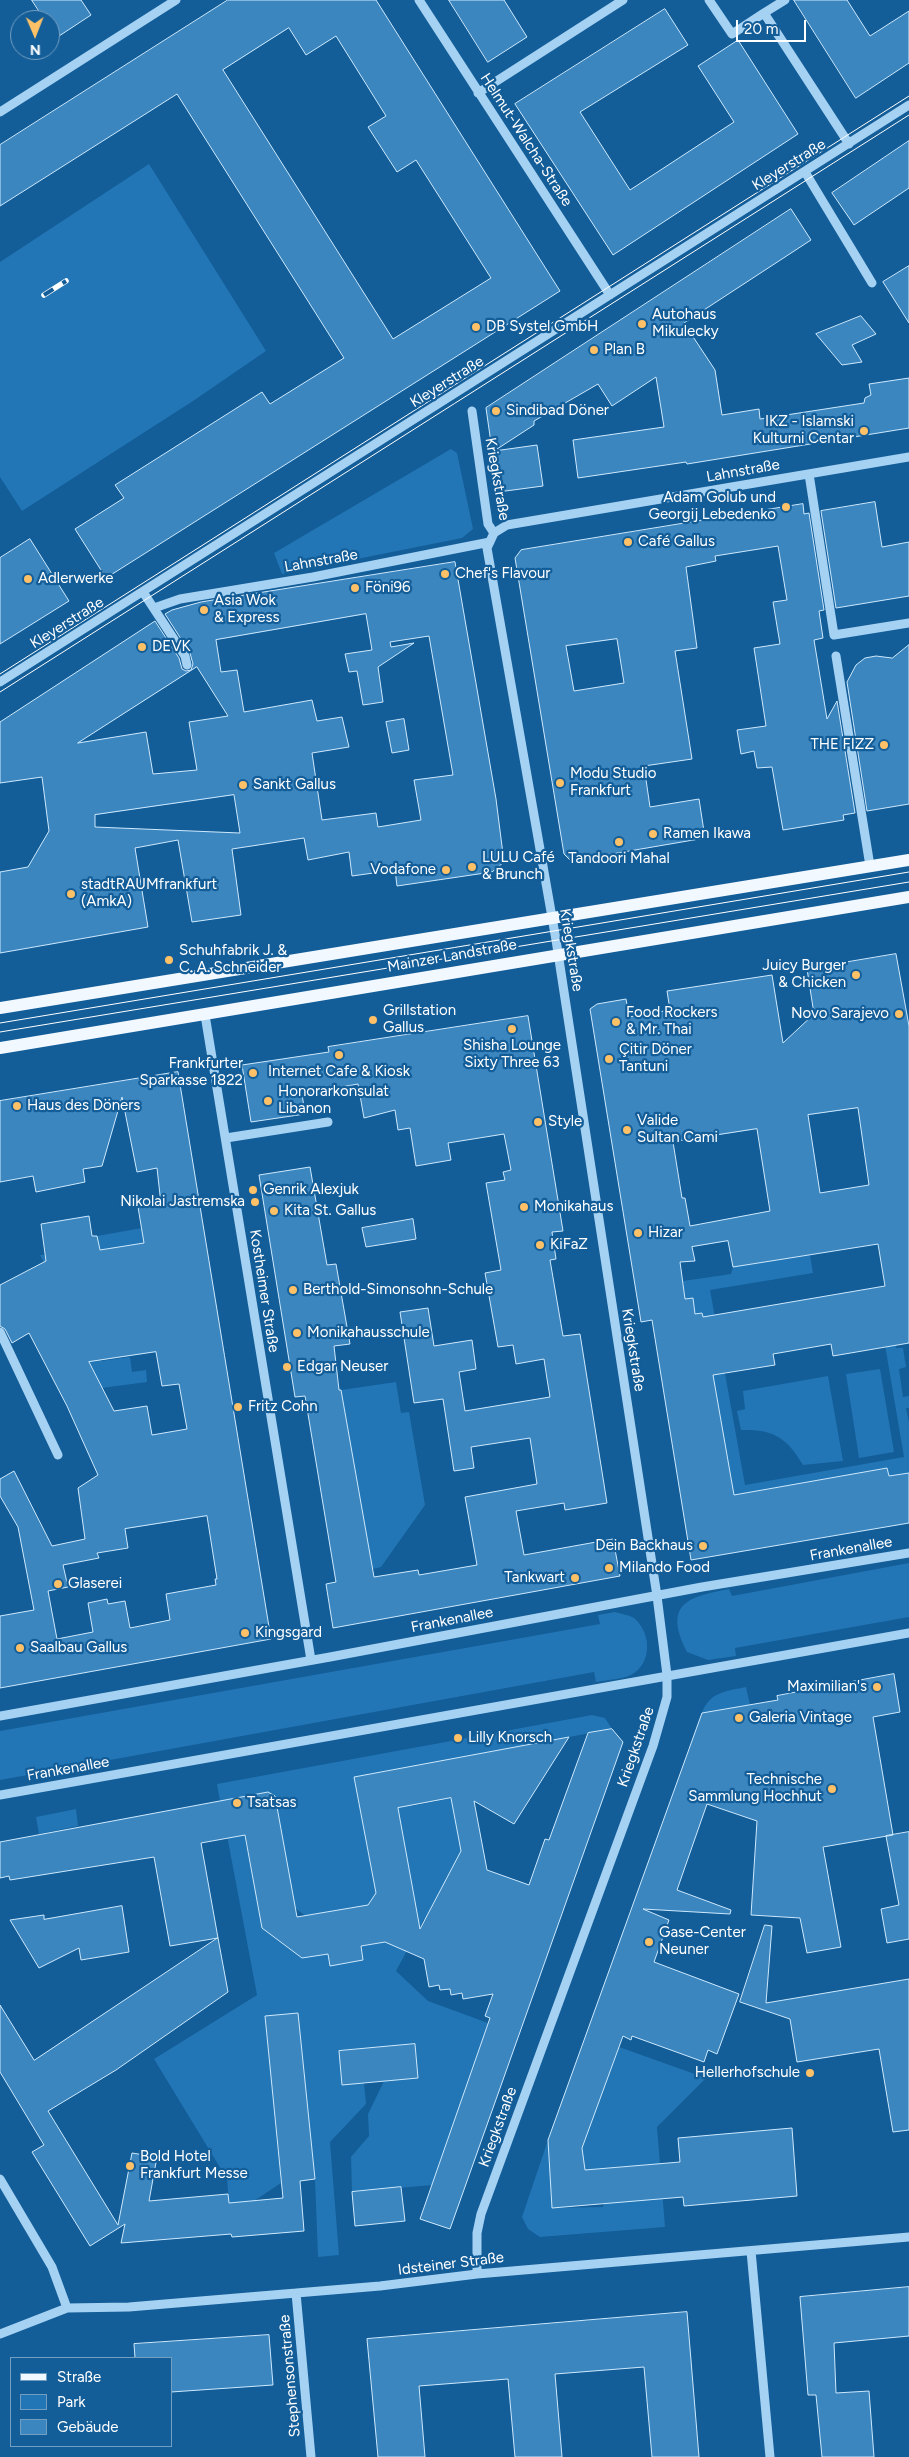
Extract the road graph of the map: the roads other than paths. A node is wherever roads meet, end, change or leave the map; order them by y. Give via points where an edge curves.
1 (176, 0) edge
2 (419, 0) edge
3 (623, 0) edge
4 (709, 0) edge
5 (785, 0) edge
6 (764, 13) junction
7 (478, 92) junction
8 (909, 105) edge
9 (0, 112) edge
10 (849, 144) junction
11 (805, 172) junction
12 (872, 283) dead end
13 (610, 295) junction
14 (472, 411) dead end
15 (909, 457) edge
16 (809, 474) junction
17 (494, 533) junction
18 (490, 542) junction
19 (143, 592) junction
20 (157, 607) dead end
21 (909, 623) edge
22 (836, 656) dead end
23 (187, 665) dead end
24 (0, 682) edge
25 (909, 860) edge
26 (870, 866) junction
27 (909, 897) edge
28 (552, 918) junction
29 (558, 955) junction
30 (0, 1008) edge
31 (205, 1015) junction
32 (0, 1048) edge
33 (328, 1122) dead end
34 (226, 1138) junction
35 (0, 1332) edge
36 (58, 1455) dead end
37 (909, 1553) edge
38 (657, 1596) junction
39 (909, 1633) edge
40 (311, 1660) junction
41 (667, 1675) junction
42 (0, 1716) edge
43 (0, 1795) edge
44 (0, 2179) edge
45 (909, 2237) edge
46 (752, 2251) junction
47 (477, 2274) junction
48 (296, 2293) junction
49 (67, 2308) junction
50 (0, 2334) edge
51 (311, 2457) edge
52 (770, 2457) edge

1 - 9 street
2 - 7 street, Helmut-Walcha-Straße
3 - 7 street
4 - 6 street via 732,34
5 - 6 street
6 - 10 street
7 - 13 street, Helmut-Walcha-Straße
8 - 10 street, Kleyerstraße
10 - 11 street, Kleyerstraße
11 - 12 street
11 - 13 street, Kleyerstraße
13 - 19 street, Kleyerstraße
14 - 17 street, Kriegkstraße via 488,524
15 - 16 street, Lahnstraße
16 - 17 street, Lahnstraße via 507,525
16 - 21 street via 834,635
17 - 18 street, Kriegkstraße
18 - 20 street, Lahnstraße via 180,599
18 - 28 street, Kriegkstraße via 487,548
19 - 23 street via 185,656
19 - 24 street, Kleyerstraße
22 - 26 street
25 - 26 main road, Mainzer Landstraße
26 - 28 main road, Mainzer Landstraße
27 - 29 main road, Mainzer Landstraße
28 - 29 street, Kriegkstraße
28 - 30 main road, Mainzer Landstraße
29 - 31 main road, Mainzer Landstraße
29 - 38 street, Kriegkstraße
31 - 32 main road, Mainzer Landstraße
31 - 34 street, Kostheimer Straße
33 - 34 street
34 - 40 street, Kostheimer Straße
35 - 36 street
37 - 38 street, Frankenallee
38 - 40 street, Frankenallee
38 - 41 street, Kriegkstraße
39 - 41 street, Frankenallee
40 - 42 street, Frankenallee
41 - 43 street, Frankenallee
41 - 47 street, Kriegkstraße via 667,1697 653,1746 481,2214 477,2233
44 - 49 street via 52,2268
45 - 46 street, Idsteiner Straße
46 - 47 street, Idsteiner Straße
46 - 52 street
47 - 48 street, Idsteiner Straße
48 - 49 street, Idsteiner Straße via 129,2307
48 - 51 street, Stephensonstraße
49 - 50 street, Idsteiner Straße

